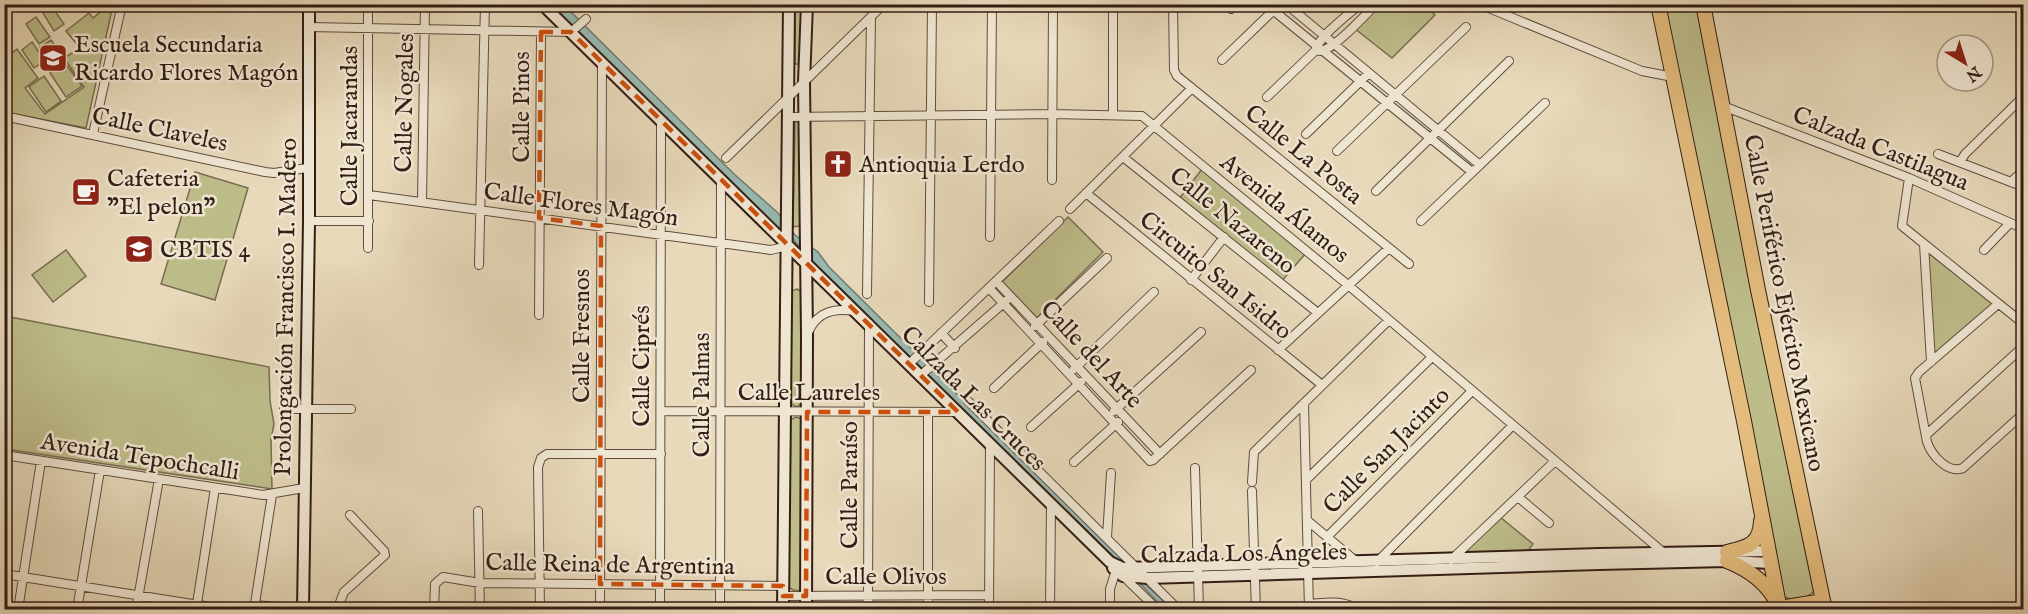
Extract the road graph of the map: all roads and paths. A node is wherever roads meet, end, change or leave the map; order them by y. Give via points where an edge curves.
1 (122, 4) edge
2 (309, 4) edge
3 (368, 4) edge
4 (426, 4) edge
5 (485, 4) edge
6 (542, 4) edge
7 (789, 4) edge
8 (807, 4) edge
9 (884, 4) edge
10 (932, 4) edge
11 (992, 4) edge
12 (1053, 4) edge
13 (1113, 4) edge
14 (1173, 4) edge
15 (1286, 4) edge
16 (1359, 4) edge
17 (1376, 4) edge
18 (1479, 4) edge
19 (1658, 4) edge
20 (1703, 4) edge
21 (1277, 8) edge
22 (871, 17) junction
23 (584, 21) dead end
24 (308, 27) junction
25 (1466, 27) dead end
26 (368, 28) junction
27 (425, 30) junction
28 (485, 31) junction
29 (572, 31) junction
30 (541, 32) junction
31 (1324, 37) junction
32 (1334, 44) junction
33 (1316, 48) junction
34 (1325, 51) junction
35 (1221, 60) dead end
36 (1509, 61) dead end
37 (602, 63) junction
38 (1369, 73) junction
39 (1673, 77) junction
40 (1360, 81) junction
41 (804, 82) junction
42 (1192, 88) junction
43 (1395, 95) junction
44 (2024, 96) edge
45 (788, 97) junction
46 (1267, 97) dead end
47 (1387, 103) junction
48 (1545, 103) dead end
49 (1723, 106) junction
50 (1052, 114) junction
51 (931, 115) junction
52 (990, 115) junction
53 (1113, 115) junction
54 (4, 116) edge
55 (870, 116) junction
56 (787, 117) junction
57 (805, 117) junction
58 (661, 122) junction
59 (1154, 126) junction
60 (1438, 130) junction
61 (93, 134) junction
62 (1306, 134) dead end
63 (1430, 138) junction
64 (1337, 151) dead end
65 (1938, 154) dead end
66 (1123, 157) junction
67 (726, 158) dead end
68 (1960, 162) junction
69 (1480, 165) junction
70 (308, 168) junction
71 (2024, 170) edge
72 (1472, 172) junction
73 (1909, 178) junction
74 (1052, 180) dead end
75 (721, 181) junction
76 (2011, 183) junction
77 (2024, 187) edge
78 (1376, 191) dead end
79 (1086, 194) junction
80 (369, 195) junction
81 (422, 202) junction
82 (1070, 209) dead end
83 (481, 210) junction
84 (539, 218) junction
85 (787, 218) junction
86 (309, 221) junction
87 (369, 221) junction
88 (1059, 221) dead end
89 (1421, 221) dead end
90 (2010, 223) junction
91 (765, 224) junction
92 (601, 226) junction
93 (2024, 229) edge
94 (661, 234) junction
95 (806, 235) junction
96 (990, 237) dead end
97 (1224, 237) junction
98 (721, 243) junction
99 (1923, 244) junction
100 (787, 246) junction
101 (368, 248) dead end
102 (1389, 248) junction
103 (1984, 250) dead end
104 (1107, 258) dead end
105 (479, 264) dead end
106 (1409, 264) dead end
107 (807, 265) junction
108 (996, 280) junction
109 (1191, 280) junction
110 (1348, 285) junction
111 (989, 288) junction
112 (1154, 292) dead end
113 (867, 294) dead end
114 (1011, 297) junction
115 (929, 302) dead end
116 (1003, 303) junction
117 (1998, 304) junction
118 (857, 312) junction
119 (1318, 313) junction
120 (538, 315) dead end
121 (1389, 320) junction
122 (869, 324) junction
123 (1037, 324) junction
124 (2024, 324) edge
125 (1029, 332) junction
126 (1201, 332) dead end
127 (941, 333) junction
128 (807, 335) junction
129 (1049, 337) junction
130 (1041, 344) junction
131 (2024, 346) edge
132 (955, 348) junction
133 (1278, 350) junction
134 (922, 353) junction
135 (1432, 357) junction
136 (1931, 362) junction
137 (909, 364) junction
138 (933, 364) junction
139 (1077, 366) junction
140 (1251, 370) dead end
141 (1069, 374) junction
142 (921, 375) junction
143 (1086, 376) junction
144 (1078, 384) junction
145 (1322, 385) junction
146 (993, 388) dead end
147 (1472, 391) junction
148 (968, 400) dead end
149 (1304, 403) junction
150 (284, 409) dead end
151 (305, 409) junction
152 (351, 409) dead end
153 (1117, 409) junction
154 (661, 411) junction
155 (720, 411) junction
156 (785, 412) junction
157 (807, 412) junction
158 (869, 412) junction
159 (928, 412) junction
160 (958, 412) junction
161 (2024, 413) edge
162 (1109, 416) junction
163 (1124, 417) junction
164 (1116, 424) junction
165 (1513, 425) junction
166 (1031, 427) dead end
167 (1926, 435) junction
168 (990, 444) junction
169 (599, 454) junction
170 (661, 454) junction
171 (1160, 454) junction
172 (4, 455) edge
173 (41, 461) junction
174 (1074, 462) dead end
175 (1554, 462) junction
176 (1195, 468) dead end
177 (100, 470) junction
178 (1111, 473) dead end
179 (159, 479) junction
180 (1306, 480) junction
181 (1252, 482) dead end
182 (215, 488) junction
183 (304, 488) junction
184 (1252, 491) dead end
185 (272, 495) junction
186 (1518, 497) junction
187 (1051, 504) junction
188 (478, 511) dead end
189 (350, 515) dead end
190 (1762, 516) junction
191 (1308, 521) junction
192 (1549, 523) dead end
193 (1107, 537) junction
194 (1327, 537) junction
195 (1663, 552) junction
196 (1727, 556) junction
197 (1770, 557) junction
198 (1454, 558) junction
199 (1599, 559) junction
200 (1379, 560) junction
201 (1356, 561) junction
202 (1521, 561) junction
203 (1672, 563) junction
204 (1307, 568) junction
205 (1123, 569) junction
206 (1255, 569) junction
207 (1444, 569) junction
208 (1198, 571) junction
209 (1367, 571) junction
210 (4, 574) edge
211 (23, 576) junction
212 (1146, 577) junction
213 (480, 583) junction
214 (539, 583) junction
215 (600, 584) junction
216 (660, 584) junction
217 (720, 585) junction
218 (81, 586) junction
219 (783, 591) junction
220 (138, 595) junction
221 (928, 595) junction
222 (989, 595) junction
223 (806, 596) junction
224 (868, 596) junction
225 (1824, 605) edge
226 (196, 607) edge
227 (255, 607) edge
228 (1309, 607) edge
229 (18, 609) edge
230 (77, 609) edge
231 (136, 609) edge
232 (230, 609) edge
233 (303, 609) edge
234 (310, 609) edge
235 (338, 609) edge
236 (434, 609) edge
237 (480, 609) edge
238 (540, 609) edge
239 (600, 609) edge
240 (660, 609) edge
241 (720, 609) edge
242 (783, 609) edge
243 (806, 609) edge
244 (868, 609) edge
245 (928, 609) edge
246 (989, 609) edge
247 (1050, 609) edge
248 (1110, 609) edge
249 (1158, 609) edge
250 (1179, 609) edge
251 (1199, 609) edge
252 (1256, 609) edge
253 (1358, 609) edge
254 (1780, 609) edge

1 - 61 street
2 - 24 street, Prolongación Francisco I. Madero
3 - 26 street, Calle Jacarandas
4 - 27 street, Calle Nogales
5 - 28 street
6 - 29 street, Calzada Las Cruces
7 - 45 street
8 - 41 street
9 - 22 street
10 - 51 street
11 - 52 street
12 - 50 street
13 - 53 street
14 - 42 street, Calle La Posta via 1175,74
15 - 31 street
16 - 31 street
17 - 32 street
18 - 39 street via 1642,71
19 - 39 highway
20 - 49 highway, Calle Periférico Ejército Mexicano
21 - 33 street
21 - 35 street
22 - 41 street
22 - 55 street
23 - 29 street
24 - 26 street
24 - 70 street, Prolongación Francisco I. Madero
25 - 43 street
26 - 27 street
26 - 80 street, Calle Jacarandas
27 - 28 street
27 - 81 street, Calle Nogales
28 - 30 street
28 - 83 street
29 - 30 street
29 - 37 street, Calzada Las Cruces
30 - 84 street, Calle Pinos
31 - 32 street
31 - 33 street
32 - 34 street
32 - 38 street
33 - 34 street
33 - 46 street
34 - 40 street
36 - 60 street
37 - 58 street, Calzada Las Cruces
37 - 92 street, Calle Fresnos
38 - 40 street
38 - 43 street
39 - 190 highway
40 - 47 street
40 - 62 street
41 - 45 street
41 - 57 street
42 - 59 street
42 - 102 street, Calle La Posta
43 - 47 street
43 - 60 street
44 - 68 street
45 - 56 street
45 - 67 street
47 - 63 street
47 - 64 street
48 - 69 street
49 - 73 street, Calzada Castilagua
49 - 225 highway, Calle Periférico Ejército Mexicano
50 - 52 street, Avenida Álamos
50 - 53 street, Avenida Álamos
50 - 74 street
51 - 52 street, Avenida Álamos
51 - 55 street, Avenida Álamos
51 - 115 street
52 - 96 street
53 - 59 street, Avenida Álamos via 1142,117
54 - 61 street, Calle Claveles
55 - 57 street, Avenida Álamos
55 - 113 street
56 - 57 street, Avenida Álamos
56 - 85 street
57 - 95 street
58 - 75 street, Calzada Las Cruces
58 - 94 street, Calle Ciprés
59 - 66 street
59 - 110 street, Avenida Álamos
60 - 63 street
60 - 69 street
61 - 70 street, Calle Claveles via 265,172
63 - 72 street
63 - 78 street
65 - 68 street
66 - 79 street
66 - 97 street, Calle Nazareno
68 - 76 street
69 - 72 street
70 - 86 street, Prolongación Francisco I. Madero
71 - 76 street
72 - 89 street
73 - 90 street, Calzada Castilagua
73 - 99 street via 1902,226
75 - 91 street, Calzada Las Cruces
75 - 98 street, Calle Palmas
76 - 77 street
79 - 82 street
79 - 109 street, Circuito San Isidro
80 - 81 street, Calle Flores Magón
80 - 87 street, Calle Jacarandas
81 - 83 street, Calle Flores Magón
83 - 84 street, Calle Flores Magón
83 - 105 street
84 - 92 street, Calle Flores Magón
84 - 120 street, Calle Pinos
85 - 91 street via 781,223
85 - 100 street
86 - 87 street
86 - 151 street, Prolongación Francisco I. Madero
87 - 101 street, Calle Jacarandas
88 - 108 street
90 - 93 street, Calzada Castilagua
90 - 103 street
91 - 100 street, Calzada Las Cruces
92 - 94 street, Calle Flores Magón
92 - 169 street, Calle Fresnos
94 - 98 street, Calle Flores Magón
94 - 154 street, Calle Ciprés
95 - 100 street
95 - 107 street
97 - 109 street
97 - 119 street, Calle Nazareno
98 - 100 street, Calle Flores Magón via 771,250
98 - 155 street, Calle Palmas
99 - 117 street
99 - 136 street
100 - 107 street, Calzada Las Cruces
100 - 156 street
102 - 106 street, Calle La Posta
102 - 110 street
104 - 123 street
107 - 118 street, Calzada Las Cruces
107 - 128 street
108 - 111 street
108 - 114 street, Calle del Arte
109 - 133 street, Circuito San Isidro
110 - 119 street
110 - 121 street, Avenida Álamos
111 - 116 street, Calle del Arte
111 - 127 street
112 - 139 street
114 - 116 street
114 - 123 street, Calle del Arte
116 - 125 street, Calle del Arte
116 - 132 street
117 - 124 street
117 - 136 street
118 - 122 street, Calzada Las Cruces
118 - 128 street via 832,310 812,323
119 - 133 street
121 - 135 street, Avenida Álamos
121 - 145 street
122 - 137 street, Calzada Las Cruces
122 - 158 street, Calle Paraíso
123 - 125 street
123 - 129 street, Calle del Arte
125 - 130 street, Calle del Arte
126 - 153 street
127 - 132 street
127 - 134 street
128 - 157 street
129 - 130 street
129 - 139 street, Calle del Arte
130 - 141 street, Calle del Arte
130 - 146 street
131 - 167 street
132 - 138 street
133 - 145 street, Circuito San Isidro
134 - 137 street
134 - 138 street
135 - 147 street, Avenida Álamos
135 - 180 street
136 - 167 street via 1915,378
137 - 142 street, Calzada Las Cruces
138 - 142 street
139 - 141 street
139 - 143 street, Calle del Arte
140 - 171 street
141 - 144 street, Calle del Arte
142 - 160 street, Calzada Las Cruces
143 - 144 street
143 - 153 street, Calle del Arte
144 - 162 street, Calle del Arte
144 - 166 street
145 - 149 street
147 - 165 street, Avenida Álamos
147 - 194 street, Calle San Jacinto
148 - 193 street, Calzada Las Cruces
149 - 180 street, Calzada Los Ángeles
149 - 181 street via 1254,452
150 - 151 street
151 - 152 street
151 - 183 street, Prolongación Francisco I. Madero
153 - 162 street
153 - 163 street, Calle del Arte
154 - 155 street, Calle Laureles
154 - 170 street, Calle Ciprés
155 - 156 street, Calle Laureles
155 - 217 street, Calle Palmas
156 - 157 street, Calle Laureles
156 - 219 street
157 - 158 street, Calle Laureles
157 - 223 street
158 - 159 street, Calle Laureles
158 - 224 street, Calle Paraíso
159 - 160 street, Calle Laureles
159 - 221 street
160 - 168 street, Calzada Las Cruces
161 - 167 street via 1958,470 1952,470 1931,451
162 - 164 street, Calle del Arte
163 - 164 street
163 - 171 street, Calle del Arte
164 - 171 street, Calle del Arte via 1149,460
164 - 174 street
165 - 175 street, Avenida Álamos
165 - 200 street
168 - 187 street, Calzada Las Cruces
168 - 222 street
169 - 170 street
169 - 214 street via 547,454 541,458
169 - 215 street, Calle Fresnos
170 - 216 street, Calle Ciprés
172 - 173 street, Avenida Tepochcalli
173 - 177 street, Avenida Tepochcalli
173 - 211 street
175 - 186 street
175 - 195 street, Avenida Álamos
176 - 208 street
177 - 179 street, Avenida Tepochcalli
177 - 218 street
178 - 193 street
179 - 182 street, Avenida Tepochcalli
179 - 220 street
180 - 191 street, Calzada Los Ángeles
182 - 185 street, Avenida Tepochcalli
182 - 226 street
183 - 185 street, Avenida Tepochcalli
183 - 233 street, Prolongación Francisco I. Madero
184 - 206 street
185 - 227 street
186 - 192 street
186 - 198 street
187 - 205 street, Calzada Las Cruces
187 - 247 street
188 - 213 street
189 - 235 street via 385,555 344,592
190 - 196 highway via 1761,531 1754,542
190 - 197 highway
191 - 194 street, Calzada Los Ángeles
191 - 204 street, Calzada Los Ángeles
193 - 205 street, Calzada Las Cruces
194 - 201 street, Calzada Los Ángeles
195 - 196 street, Calzada Los Ángeles
195 - 199 street, Calzada Los Ángeles
195 - 203 street, Avenida Álamos
196 - 197 street, Calzada Los Ángeles
196 - 203 street, Calzada Los Ángeles
196 - 254 highway via 1762,583
197 - 254 highway
198 - 200 street, Calzada Los Ángeles
198 - 202 street, Calzada Los Ángeles
198 - 207 street
199 - 202 street, Calzada Los Ángeles
199 - 203 street, Calzada Los Ángeles
200 - 201 street, Calzada Los Ángeles
200 - 209 street
201 - 204 street, Calzada Los Ángeles
201 - 209 street, Calzada Los Ángeles
202 - 207 street, Calzada Los Ángeles
204 - 206 street, Calzada Los Ángeles
204 - 209 street, Calzada Los Ángeles
204 - 228 street
205 - 208 street, Calzada Los Ángeles
205 - 212 street, Calzada Los Ángeles
205 - 248 street via 1110,589
205 - 249 street
206 - 208 street, Calzada Los Ángeles
206 - 252 street
207 - 209 street, Calzada Los Ángeles
208 - 212 street, Calzada Los Ángeles
208 - 251 street
210 - 211 street
211 - 218 street
211 - 229 street
212 - 250 street
213 - 214 street, Calle Reina de Argentina
213 - 236 street, Calle Reina de Argentina via 443,577 437,580
213 - 237 street
214 - 215 street, Calle Reina de Argentina
214 - 238 street
215 - 216 street, Calle Reina de Argentina
215 - 239 street, Calle Fresnos
216 - 217 street, Calle Reina de Argentina
216 - 240 street, Calle Ciprés
217 - 219 street, Calle Reina de Argentina
217 - 241 street, Calle Palmas
218 - 220 street
218 - 230 street
219 - 223 street, Calle Olivos
219 - 242 street
220 - 226 street
220 - 231 street
221 - 222 street, Calle Olivos
221 - 224 street, Calle Olivos
221 - 245 street
222 - 246 street
223 - 224 street, Calle Olivos
223 - 243 street
224 - 244 street, Calle Paraíso
225 - 254 highway
226 - 232 street
227 - 233 street
228 - 253 street via 1337,602
233 - 234 street

